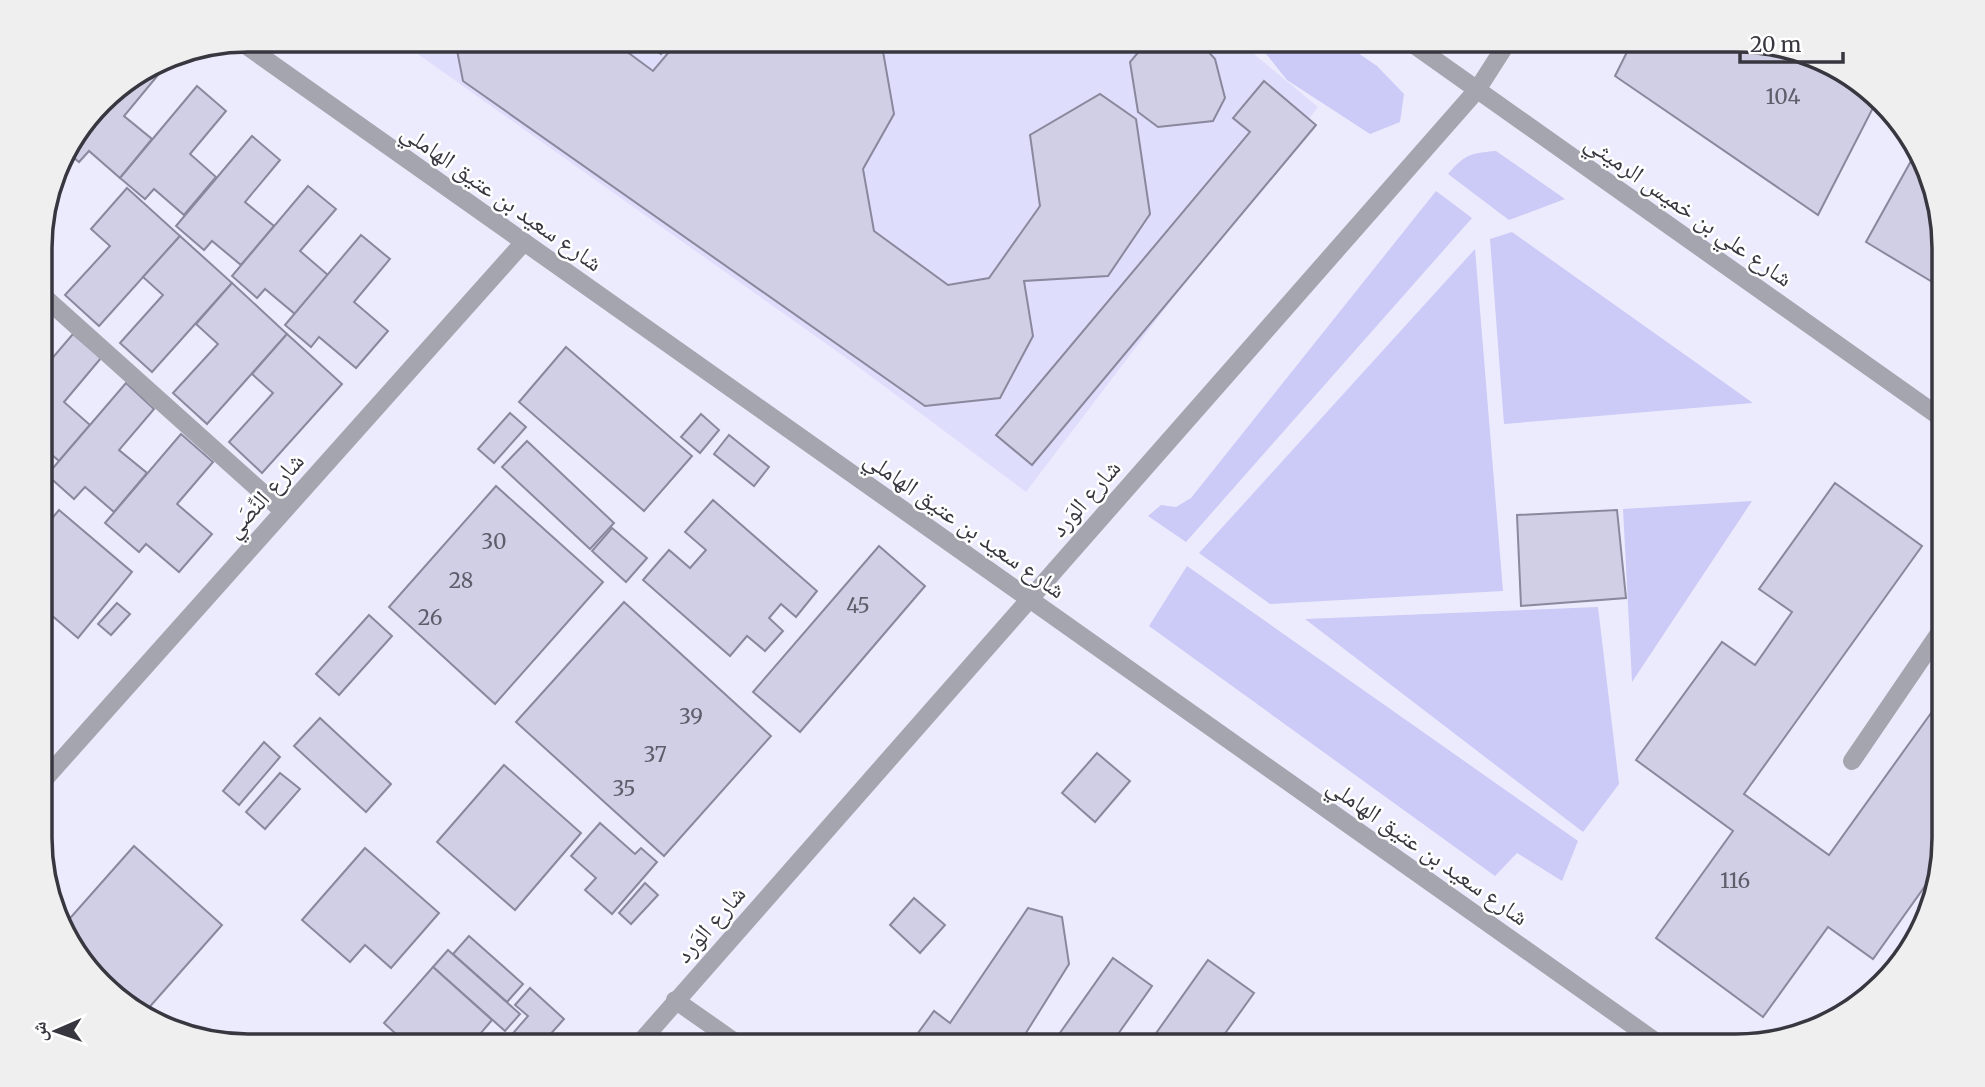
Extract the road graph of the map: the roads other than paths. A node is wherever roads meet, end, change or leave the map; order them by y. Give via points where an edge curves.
1 (255, 52) edge
2 (1424, 52) edge
3 (1501, 52) edge
4 (1477, 90) junction
5 (524, 242) junction
6 (53, 305) edge
7 (1932, 412) edge
8 (283, 511) junction
9 (1028, 599) junction
10 (1932, 644) edge
11 (1852, 761) dead end
12 (52, 771) edge
13 (675, 1000) junction
14 (647, 1034) edge
15 (723, 1034) edge
16 (1645, 1034) edge

1 - 5 street, شارع سعيد بن عتيق الهاملي
2 - 4 street, شارع علي بن خميس الرميثي
3 - 4 street, شارع الوَرد
4 - 7 street, شارع علي بن خميس الرميثي
4 - 9 street, شارع الوَرد
5 - 8 street, شارع النِّصَي
5 - 9 street, شارع سعيد بن عتيق الهاملي
6 - 8 street
8 - 12 street, شارع النِّصَي
9 - 13 street, شارع الوَرد
9 - 16 street, شارع سعيد بن عتيق الهاملي
10 - 11 street
13 - 14 street, شارع الوَرد
13 - 15 street

